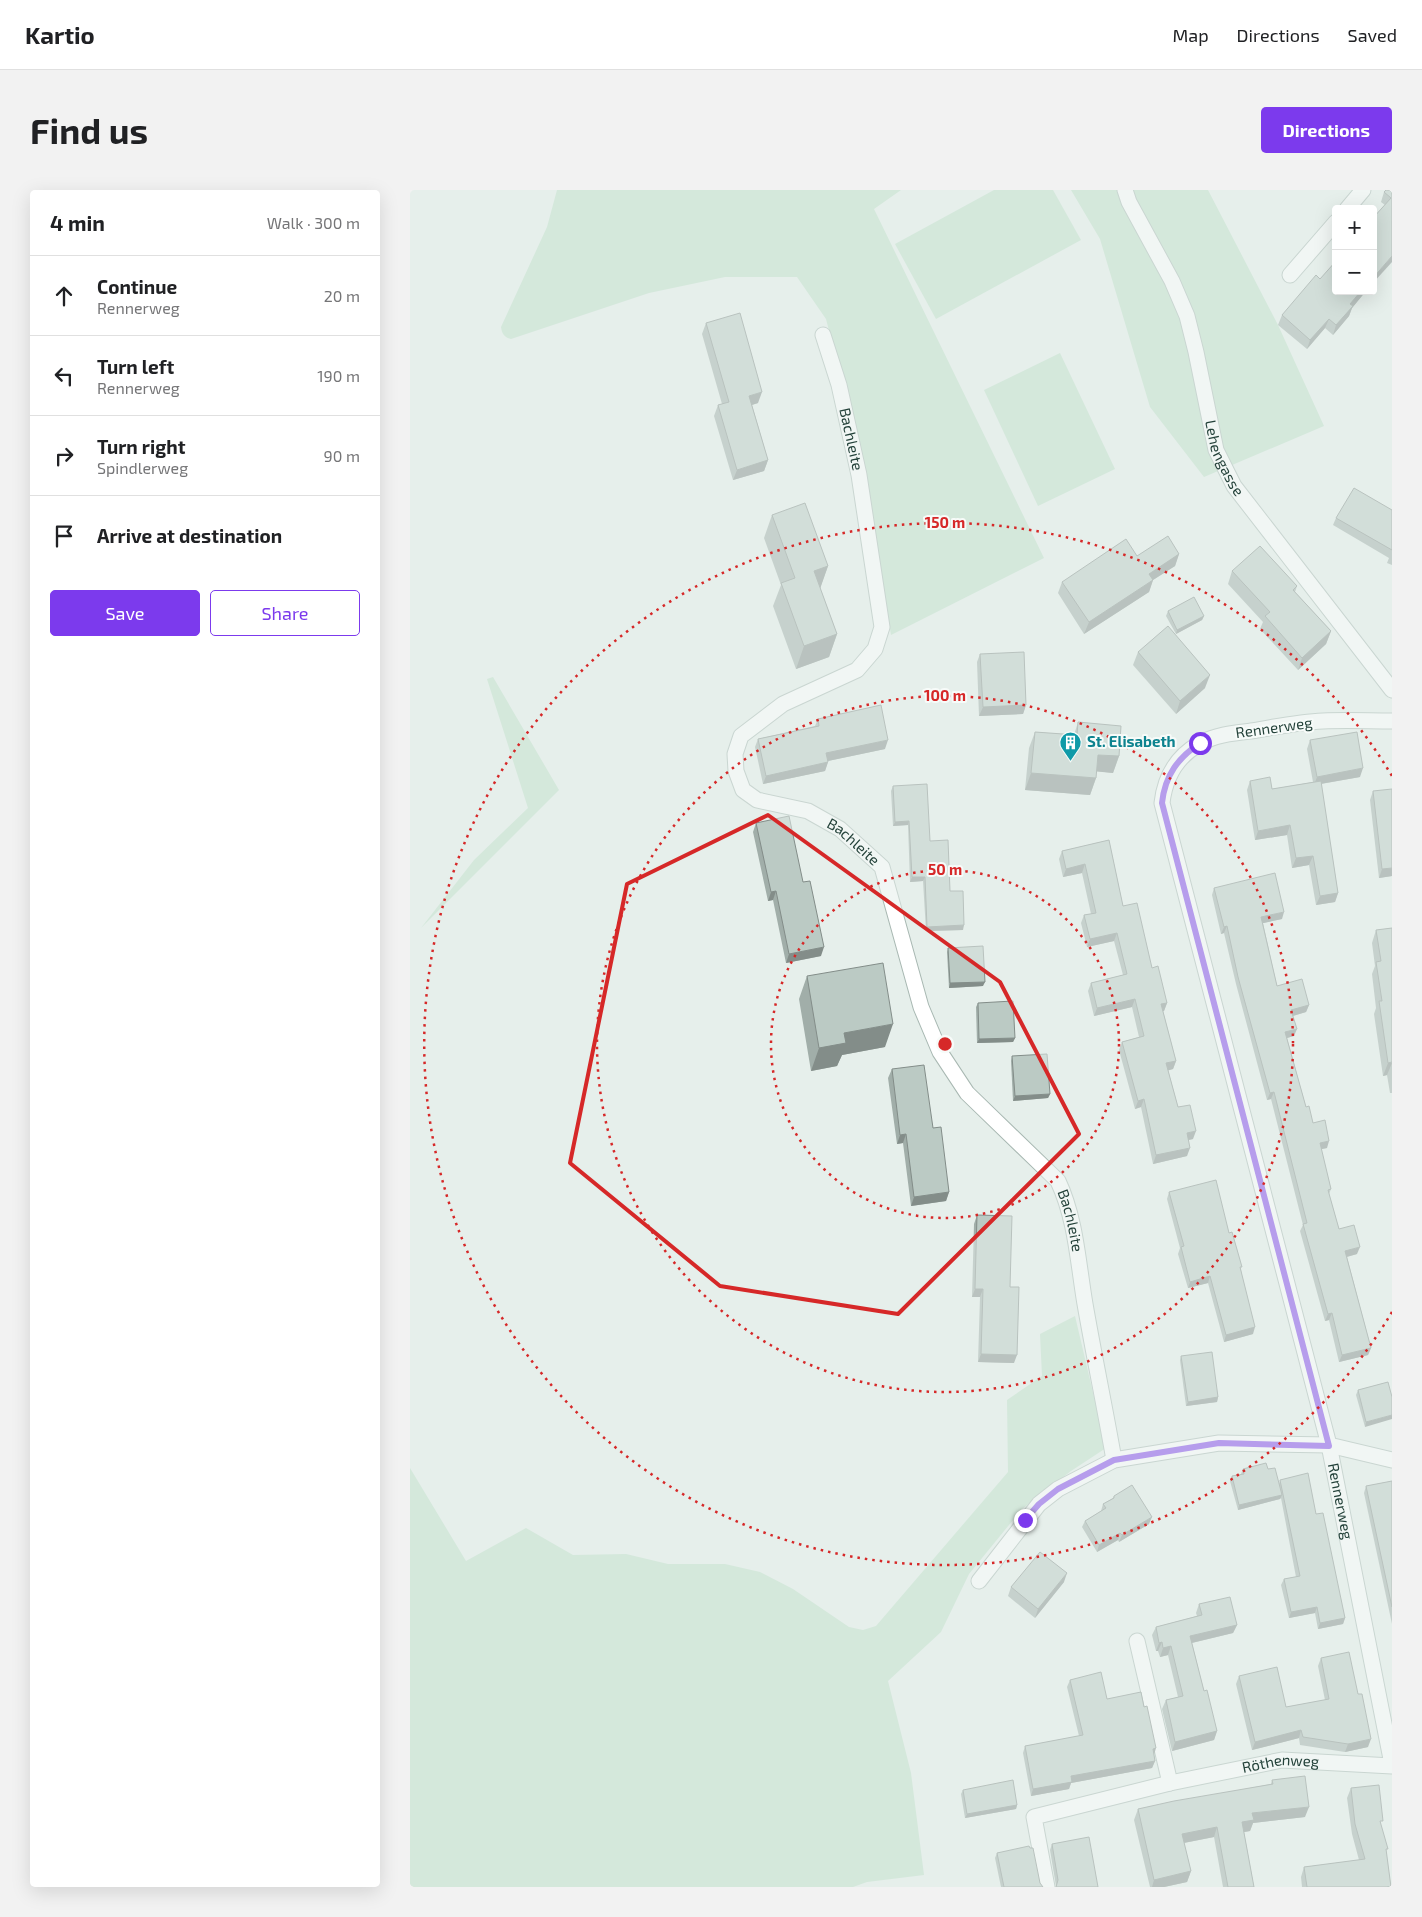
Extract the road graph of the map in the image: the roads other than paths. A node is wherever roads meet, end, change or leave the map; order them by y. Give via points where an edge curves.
1 (1124, 190) edge
2 (1363, 190) edge
3 (1350, 205) edge
4 (1332, 227) edge
5 (1290, 275) dead end
6 (823, 335) dead end
7 (1392, 690) edge
8 (1392, 721) edge
9 (1329, 1446) junction
10 (1114, 1460) junction
11 (1392, 1460) edge
12 (979, 1581) dead end
13 (1137, 1641) dead end
14 (1392, 1765) edge
15 (1170, 1783) junction
16 (1047, 1887) edge

1 - 7 street, Lehengasse via 1187,316 1216,450 1234,486
2 - 3 street
4 - 5 street
6 - 10 street, Bachleite via 839,385 859,475 882,627 875,648 857,670 782,704 741,736 735,754 736,771 743,790 758,800 808,811 840,829 882,867 921,1007 940,1052 968,1093 1058,1181 1071,1217
8 - 9 street, Rennerweg via 1321,721 1220,735 1200,743 1181,758 1167,777 1163,796
9 - 10 street via 1219,1443
9 - 11 street
9 - 14 street, Rennerweg
10 - 12 street via 1058,1489 1039,1504
13 - 15 street
14 - 15 street, Röthenweg via 1282,1760
15 - 16 street, Röthenweg via 1034,1817

